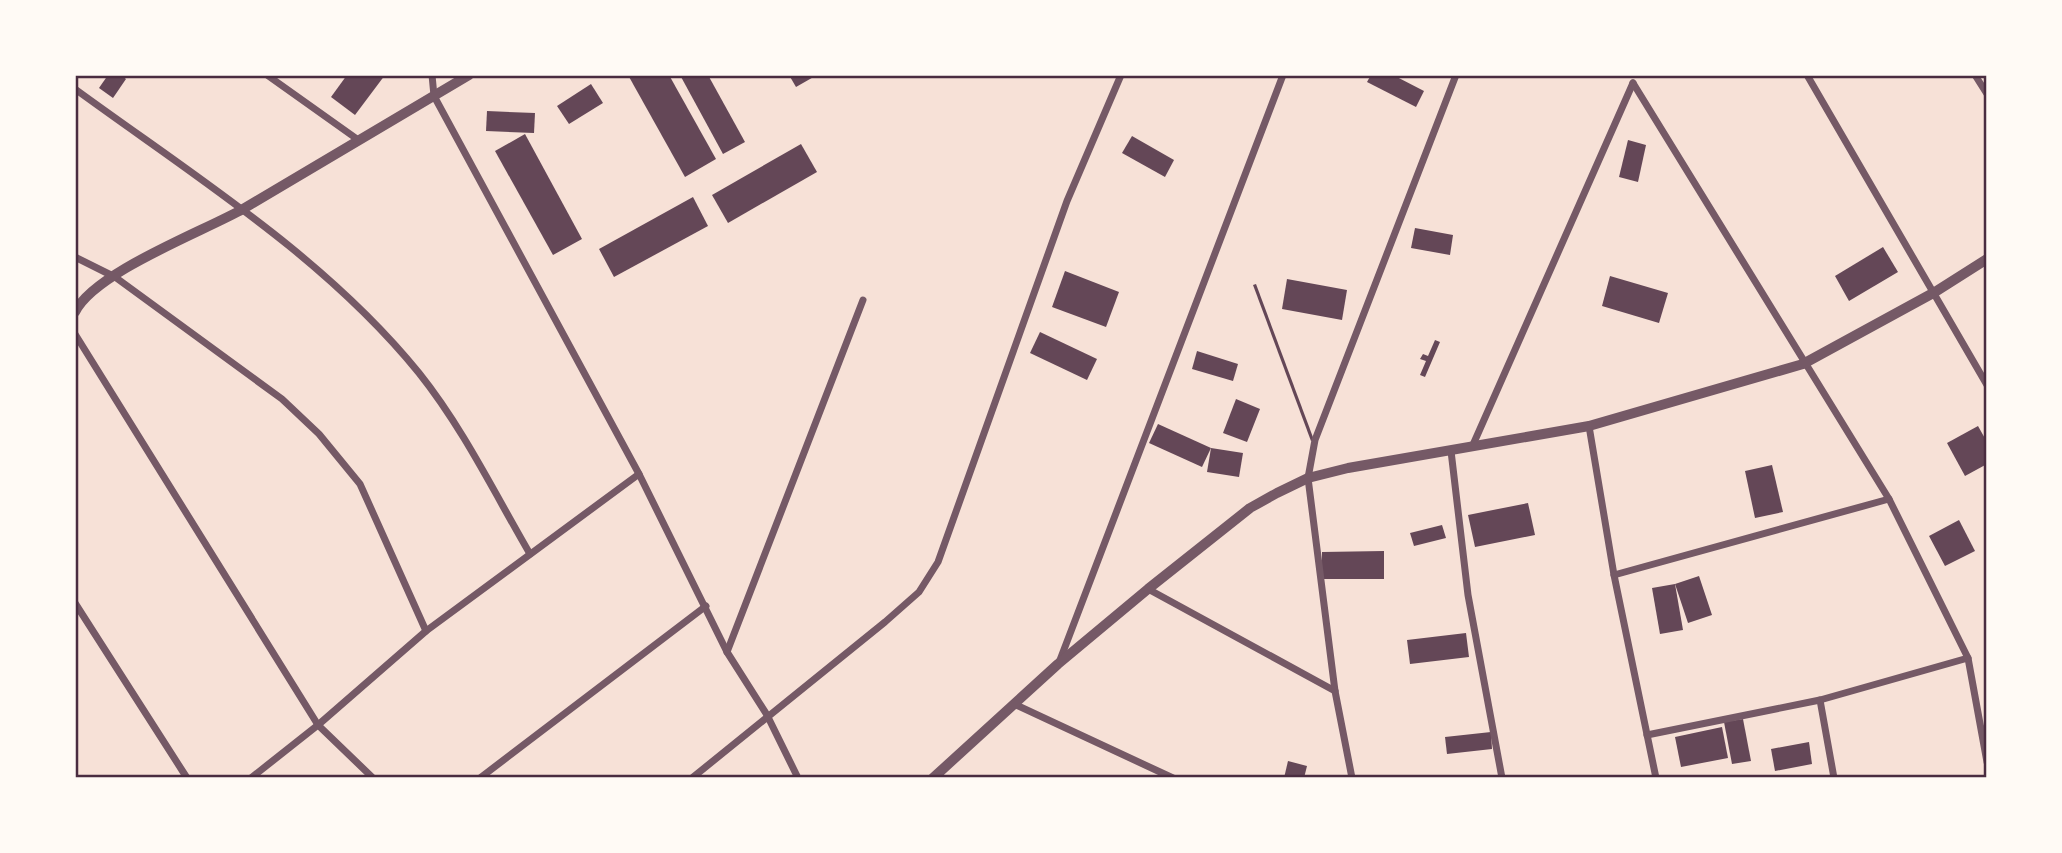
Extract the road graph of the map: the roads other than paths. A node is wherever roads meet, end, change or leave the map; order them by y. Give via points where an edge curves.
1 (267, 75) edge
2 (432, 75) edge
3 (468, 75) edge
4 (1121, 75) edge
5 (1283, 75) edge
6 (1456, 75) edge
7 (1807, 75) edge
8 (1975, 75) edge
9 (75, 89) edge
10 (1987, 94) edge
11 (434, 96) junction
12 (357, 139) junction
13 (241, 210) junction
14 (75, 257) edge
15 (1987, 259) edge
16 (115, 276) junction
17 (1935, 292) junction
18 (863, 300) dead end
19 (75, 312) edge
20 (75, 334) edge
21 (1803, 364) junction
22 (1987, 385) edge
23 (1588, 426) junction
24 (1472, 447) junction
25 (1451, 451) junction
26 (639, 474) junction
27 (1308, 478) junction
28 (1889, 499) junction
29 (530, 554) junction
30 (1614, 575) junction
31 (1148, 589) junction
32 (75, 603) edge
33 (706, 606) junction
34 (426, 631) junction
35 (727, 652) junction
36 (1968, 659) junction
37 (1058, 664) junction
38 (1335, 691) junction
39 (1820, 699) junction
40 (1014, 704) junction
41 (767, 715) junction
42 (318, 725) junction
43 (1647, 735) junction
44 (1987, 762) edge
45 (946, 767) junction
46 (187, 778) edge
47 (251, 778) edge
48 (373, 778) edge
49 (480, 778) edge
50 (692, 778) edge
51 (798, 778) edge
52 (933, 778) edge
53 (939, 778) edge
54 (1173, 778) edge
55 (1352, 778) edge
56 (1502, 778) edge
57 (1656, 778) edge
58 (1834, 778) edge

1 - 12 street
2 - 11 street
3 - 11 street
4 - 41 street via 1067,201 938,562 910,600
5 - 37 street
6 - 27 street via 1315,440
7 - 17 street
8 - 10 street
9 - 13 street
11 - 12 street
11 - 26 street
12 - 13 street
13 - 16 street
13 - 29 street via 334,283 420,374
14 - 16 street
15 - 17 street
16 - 19 street
16 - 34 street via 282,399 319,434 360,484
17 - 21 street
17 - 22 street
18 - 35 street
20 - 42 street
21 - 23 street
21 - 24 street via 1633,83
21 - 28 street
23 - 24 street
23 - 30 street
24 - 25 street
25 - 27 street
25 - 56 street via 1468,594
26 - 29 street
26 - 33 street
27 - 31 street via 1250,508
27 - 38 street
28 - 30 street
28 - 36 street
29 - 34 street
30 - 43 street
31 - 37 street
31 - 38 street
32 - 46 street
33 - 35 street
33 - 49 street
34 - 42 street
35 - 41 street
36 - 39 street
36 - 44 street
37 - 40 street
38 - 55 street
39 - 43 street
39 - 58 street
40 - 45 street
40 - 54 street
41 - 50 street
41 - 51 street
42 - 47 street
42 - 48 street
43 - 57 street
45 - 52 street
45 - 53 street

